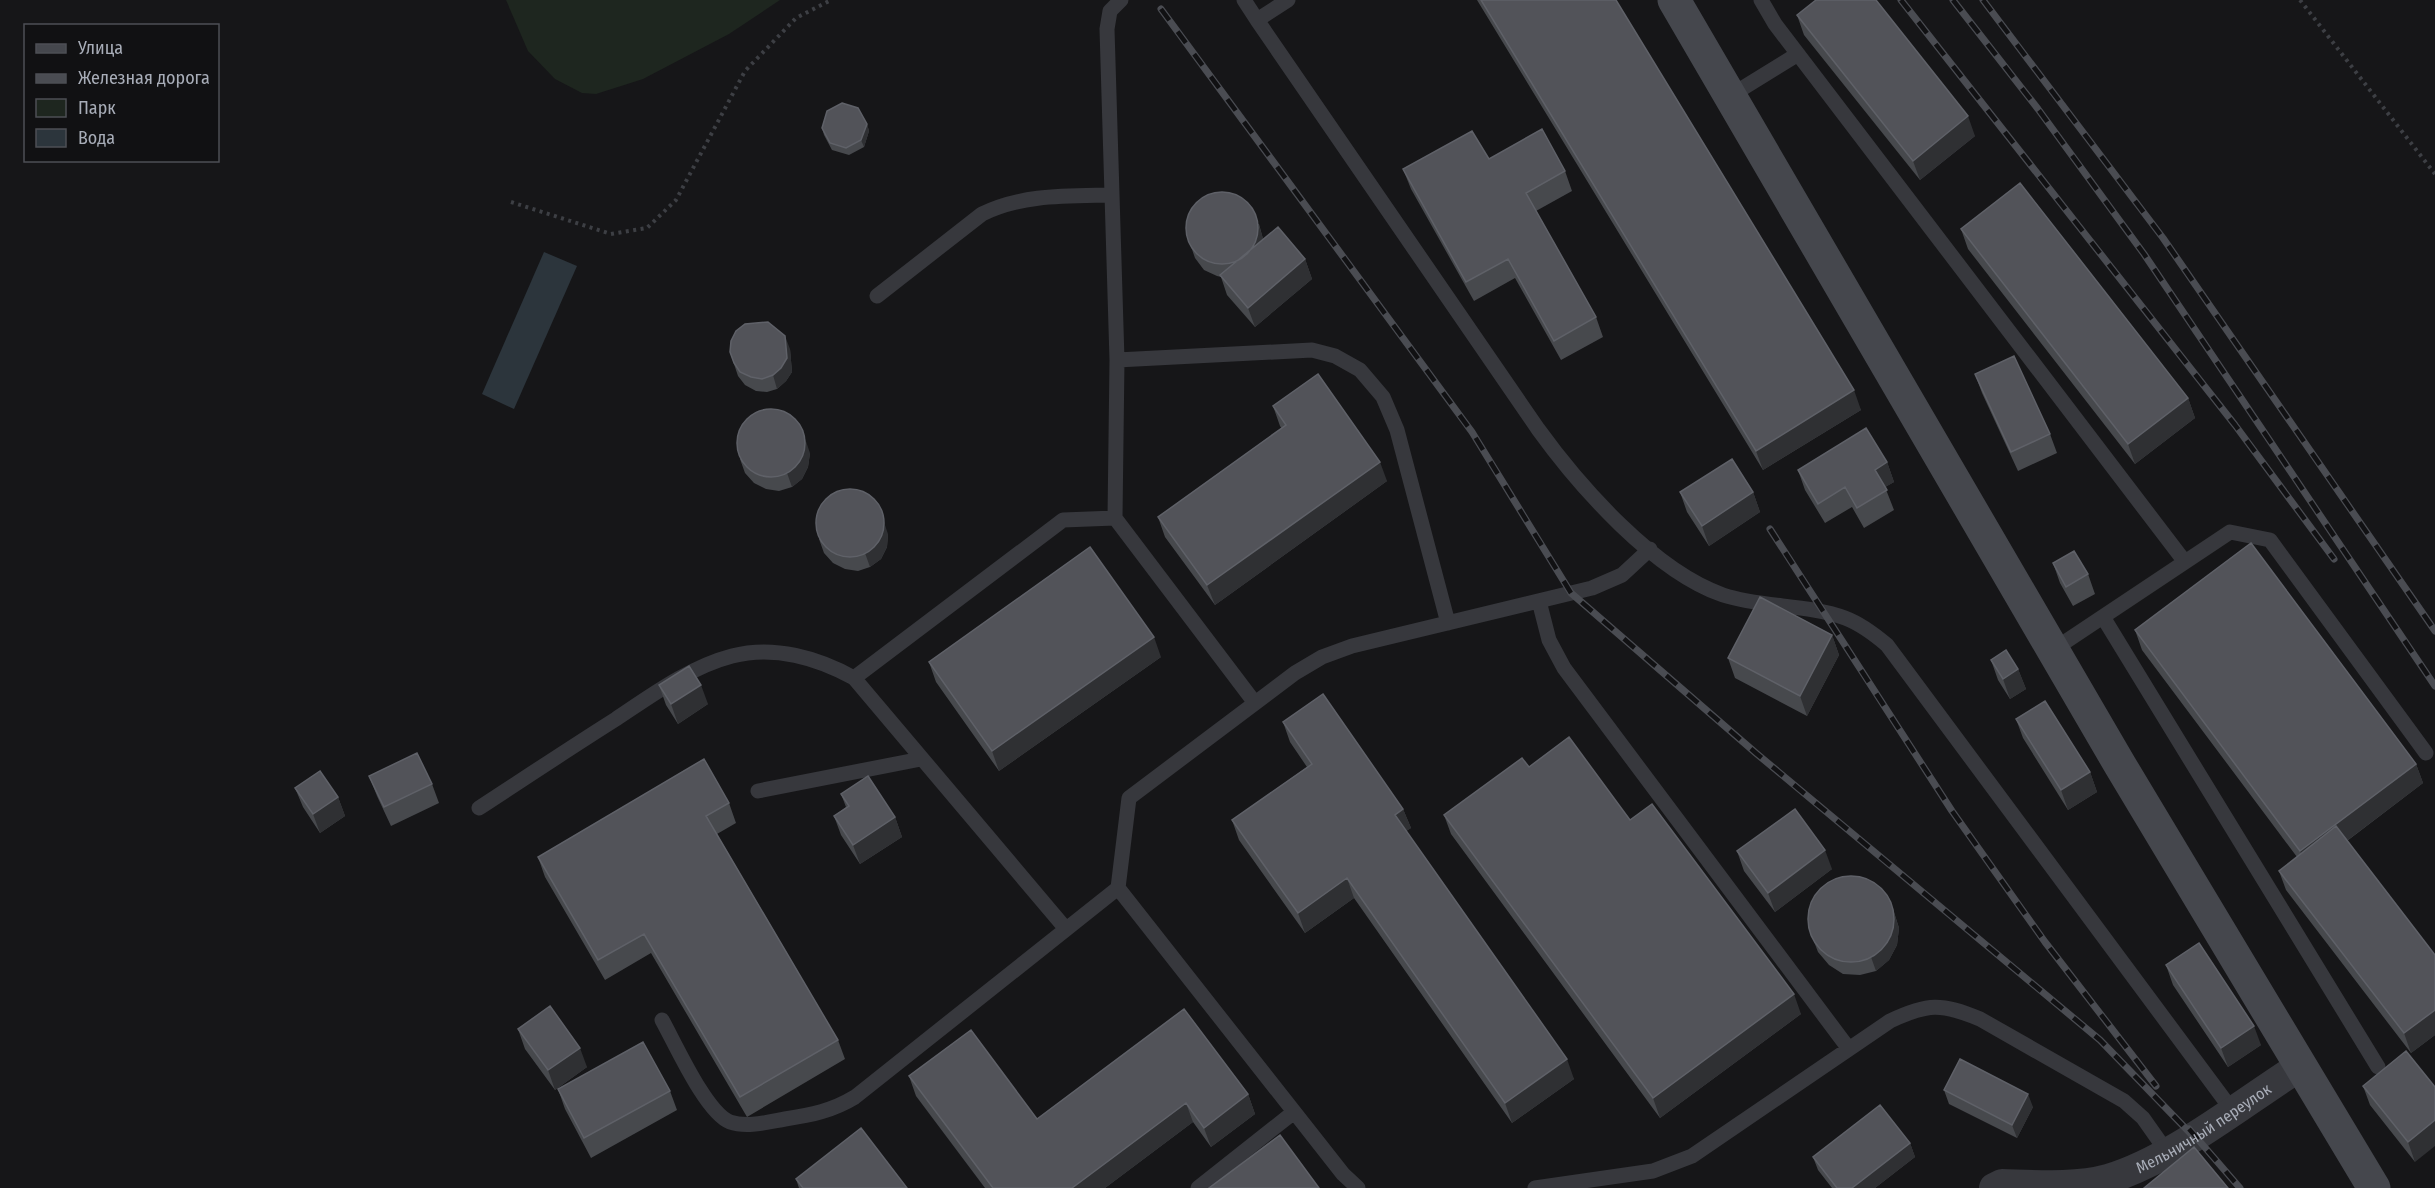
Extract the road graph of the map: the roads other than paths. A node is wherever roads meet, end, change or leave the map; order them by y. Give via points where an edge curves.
1 (1121, 0) edge
2 (1244, 0) edge
3 (1287, 0) edge
4 (1674, 0) edge
5 (1761, 0) edge
6 (1257, 20) junction
7 (1798, 54) junction
8 (1730, 96) junction
9 (1112, 195) junction
10 (877, 296) dead end
11 (1117, 360) junction
12 (1115, 518) junction
13 (1650, 549) junction
14 (2184, 562) junction
15 (1539, 601) junction
16 (2103, 617) junction
17 (1448, 623) junction
18 (2053, 650) junction
19 (854, 678) junction
20 (1255, 703) junction
21 (2426, 753) dead end
22 (921, 759) junction
23 (758, 791) dead end
24 (479, 808) dead end
25 (1118, 888) junction
26 (1066, 929) junction
27 (662, 1020) dead end
28 (1849, 1049) junction
29 (2299, 1067) junction
30 (2378, 1067) dead end
31 (2232, 1110) junction
32 (1294, 1112) junction
33 (2167, 1152) junction
34 (2108, 1184) edge
35 (1198, 1188) edge
36 (1358, 1188) edge
37 (1535, 1188) edge
38 (1994, 1188) edge
39 (2374, 1188) edge

1 - 9 lane via 1110,11 1107,29
2 - 6 lane
3 - 6 lane
4 - 8 street
5 - 7 lane
6 - 13 lane via 1561,461 1607,512
7 - 8 lane
7 - 14 lane
8 - 18 street
9 - 10 lane via 1044,197 1001,205 982,214
9 - 11 lane
11 - 12 lane
11 - 17 lane via 1312,350 1335,356 1360,370 1383,396 1397,430
12 - 19 lane via 1063,520
12 - 20 lane
13 - 15 lane via 1622,575 1608,582
13 - 31 lane via 1686,577 1723,595 1846,618 1887,645
14 - 16 lane
14 - 21 lane via 2230,532 2270,540
15 - 17 lane
15 - 28 lane via 1549,640 1564,668
16 - 18 lane
16 - 30 lane
17 - 20 lane via 1322,657
18 - 29 street
19 - 22 lane
19 - 24 lane via 801,655 733,656 659,691
20 - 25 lane via 1129,798
22 - 23 lane
22 - 26 lane
25 - 26 lane
25 - 32 lane
26 - 27 lane via 855,1097 837,1108 815,1114 749,1124 729,1122 713,1109
28 - 33 lane via 1912,1011 1935,1006 1957,1010 1980,1019 2124,1101 2143,1118
28 - 37 lane via 1710,1146 1683,1160 1633,1175
29 - 31 street, Мельничный переулок
29 - 39 street
31 - 33 street, Мельничный переулок
32 - 35 lane
32 - 36 lane
33 - 34 street, Мельничный переулок
34 - 38 street, Мельничный переулок via 2002,1184

